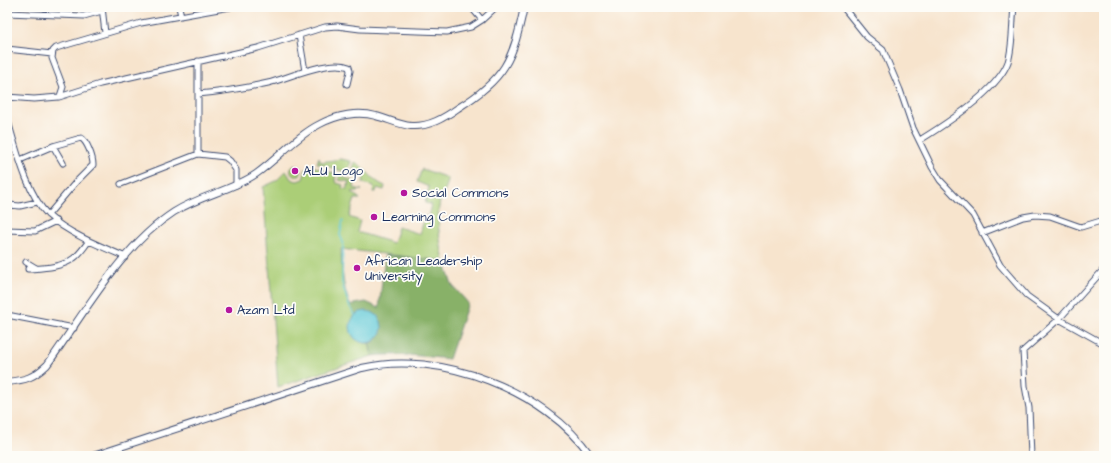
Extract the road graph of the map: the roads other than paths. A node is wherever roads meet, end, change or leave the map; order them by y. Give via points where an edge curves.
1 (179, 7) edge
2 (230, 7) edge
3 (471, 7) edge
4 (496, 7) edge
5 (524, 7) edge
6 (843, 7) edge
7 (1014, 7) edge
8 (102, 9) edge
9 (7, 12) edge
10 (181, 16) junction
11 (482, 20) junction
12 (105, 33) junction
13 (299, 35) junction
14 (7, 49) edge
15 (52, 54) junction
16 (198, 61) junction
17 (305, 71) junction
18 (347, 84) dead end
19 (198, 94) junction
20 (59, 97) junction
21 (7, 98) edge
22 (7, 118) edge
23 (920, 140) junction
24 (14, 141) junction
25 (7, 143) edge
26 (53, 146) junction
27 (198, 154) junction
28 (20, 160) junction
29 (63, 162) dead end
30 (121, 184) dead end
31 (236, 185) junction
32 (37, 202) junction
33 (10, 205) dead end
34 (48, 215) junction
35 (1104, 220) edge
36 (56, 221) junction
37 (7, 230) edge
38 (982, 233) junction
39 (88, 241) junction
40 (126, 257) junction
41 (26, 262) dead end
42 (36, 268) junction
43 (28, 269) dead end
44 (1104, 269) edge
45 (7, 315) edge
46 (1059, 319) junction
47 (74, 328) junction
48 (1104, 344) edge
49 (7, 382) edge
50 (93, 456) edge
51 (591, 456) edge
52 (1031, 456) edge

1 - 10 street
2 - 10 street
3 - 11 street
4 - 11 street
5 - 31 main road via 515,43 504,68 486,90 452,112 438,120 418,126 408,126 363,114 348,114 334,118 319,124 256,174
6 - 23 street via 867,37 883,50
7 - 23 street via 1008,61 995,82 950,121
8 - 9 street via 84,16
8 - 12 street
10 - 12 street
11 - 13 street via 471,27 447,32 337,26 324,27
12 - 15 street via 56,48
13 - 16 street via 258,48
13 - 17 street
14 - 15 street
15 - 20 street via 63,87
16 - 19 street
16 - 20 street via 100,84
17 - 18 street via 346,66 350,71
17 - 19 street via 255,86
19 - 27 street
20 - 21 street
22 - 24 street
23 - 38 street via 940,180 973,214
24 - 25 street
24 - 28 street
26 - 28 street
26 - 29 street
26 - 34 street via 82,138 93,165
27 - 30 street
27 - 31 street via 225,157 230,161 236,170
28 - 32 street
31 - 40 main road via 192,201 174,212 146,233
32 - 33 street via 20,206
32 - 34 street
34 - 36 street
35 - 38 street via 1081,226 1050,216 1035,215
36 - 37 street via 35,231
36 - 39 street
38 - 46 street via 1000,265 1027,296
39 - 40 street
39 - 42 street via 74,258 51,267
40 - 47 main road via 102,286
41 - 42 street
42 - 43 street
44 - 46 street
45 - 47 street
46 - 48 street
46 - 52 street via 1023,351
47 - 49 main road via 36,376
50 - 51 main road via 362,368 406,363 480,378 520,395 576,436

